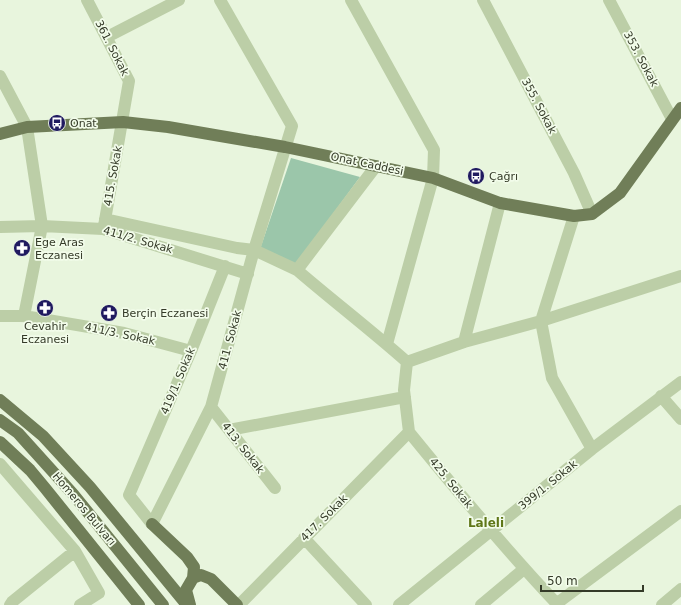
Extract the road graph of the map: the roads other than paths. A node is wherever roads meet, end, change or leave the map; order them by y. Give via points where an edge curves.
1 (87, 0) edge
2 (179, 0) edge
3 (220, 0) edge
4 (351, 0) edge
5 (483, 0) edge
6 (609, 0) edge
7 (107, 37) junction
8 (0, 76) edge
9 (681, 108) edge
10 (672, 119) junction
11 (123, 122) junction
12 (27, 126) junction
13 (0, 134) edge
14 (285, 147) junction
15 (376, 166) junction
16 (433, 178) junction
17 (500, 203) junction
18 (592, 214) junction
19 (574, 216) junction
20 (104, 224) junction
21 (42, 226) junction
22 (0, 227) edge
23 (254, 250) junction
24 (225, 266) junction
25 (297, 270) junction
26 (248, 274) junction
27 (681, 276) edge
28 (0, 316) edge
29 (24, 316) junction
30 (542, 321) junction
31 (464, 342) junction
32 (387, 344) junction
33 (191, 351) junction
34 (407, 362) junction
35 (681, 382) edge
36 (661, 396) junction
37 (405, 397) junction
38 (0, 400) edge
39 (211, 407) junction
40 (0, 420) edge
41 (681, 420) edge
42 (229, 430) junction
43 (409, 432) junction
44 (0, 442) edge
45 (592, 449) junction
46 (0, 464) edge
47 (275, 488) dead end
48 (681, 511) edge
49 (152, 524) junction
50 (491, 532) junction
51 (304, 538) junction
52 (75, 551) junction
53 (524, 569) junction
54 (193, 578) junction
55 (681, 589) edge
56 (557, 604) edge
57 (10, 605) edge
58 (80, 605) edge
59 (139, 605) edge
60 (163, 605) edge
61 (187, 605) edge
62 (190, 605) edge
63 (238, 605) edge
64 (366, 605) edge
65 (399, 605) edge
66 (481, 605) edge
67 (662, 605) edge

1 - 7 street, 361. Sokak
2 - 7 street
3 - 14 street, 411. Sokak via 292,126
4 - 16 street via 434,150
5 - 18 street, 355. Sokak via 574,173
6 - 10 street, 353. Sokak
7 - 11 street, 361. Sokak via 129,81
8 - 12 street
9 - 10 main road
10 - 18 main road via 620,193
11 - 12 main road, Onat Caddesi
11 - 14 main road, Onat Caddesi via 168,126
11 - 20 street, 415. Sokak
12 - 13 main road, Onat Caddesi
12 - 21 street
14 - 15 main road, Onat Caddesi
14 - 23 street, 411. Sokak
15 - 16 main road, Onat Caddesi
15 - 25 street
16 - 17 main road, Onat Caddesi
16 - 32 street
17 - 19 main road, Onat Caddesi
17 - 31 street
18 - 19 main road, Onat Caddesi
19 - 30 street
20 - 21 street, 411/2. Sokak
20 - 23 street
20 - 24 street, 411/2. Sokak
21 - 22 street, 411/2. Sokak
21 - 29 street
23 - 25 street
23 - 26 street, 411. Sokak
24 - 26 street, 411/2. Sokak
24 - 33 street, 419/1. Sokak
25 - 32 street
26 - 39 street, 411. Sokak
27 - 30 street
28 - 29 street, 411/3. Sokak
29 - 33 street, 411/3. Sokak via 124,333
30 - 31 street
30 - 45 street via 552,378
31 - 34 street
32 - 34 street
33 - 49 street, 419/1. Sokak via 129,495
34 - 37 street
35 - 36 street, 399/1. Sokak
36 - 41 street
36 - 45 street, 399/1. Sokak
37 - 42 street
37 - 43 street
38 - 61 main road via 43,436 90,487
39 - 42 street, 413. Sokak
39 - 49 street, 411. Sokak
40 - 60 main road, Homeros Bulvarı via 18,433 73,494
42 - 47 street, 413. Sokak
43 - 50 street, 425. Sokak
43 - 51 street, 417. Sokak
44 - 59 main road, Homeros Bulvarı via 30,470
45 - 50 street, 399/1. Sokak
46 - 52 street
48 - 56 street
49 - 54 main road via 187,557 194,567
50 - 53 street, 425. Sokak
50 - 65 street, 399/1. Sokak
51 - 63 street, 417. Sokak
51 - 64 street
52 - 57 street
52 - 58 street via 99,593
53 - 56 street, 425. Sokak
53 - 66 street
54 - 62 main road via 186,590
54 - 63 main road via 201,575 210,579
55 - 67 street

